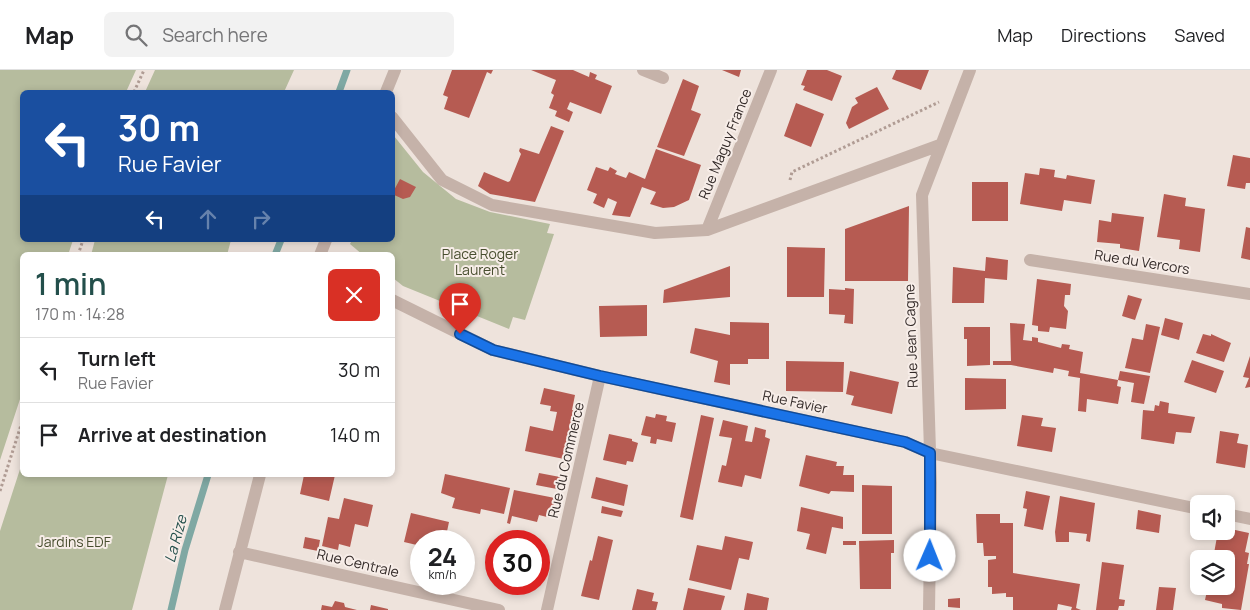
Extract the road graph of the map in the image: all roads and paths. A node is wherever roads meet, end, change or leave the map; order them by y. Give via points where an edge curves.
1 (144, 70) edge
2 (395, 70) edge
3 (643, 70) edge
4 (770, 70) edge
5 (970, 70) edge
6 (663, 78) dead end
7 (135, 90) edge
8 (387, 90) edge
9 (961, 94) junction
10 (395, 121) edge
11 (940, 145) junction
12 (786, 200) junction
13 (707, 230) junction
14 (1030, 260) dead end
15 (1250, 294) edge
16 (395, 301) edge
17 (600, 376) junction
18 (20, 428) edge
19 (930, 453) junction
20 (259, 477) edge
21 (0, 491) edge
22 (1190, 507) edge
23 (1235, 516) edge
24 (1250, 519) edge
25 (239, 552) junction
26 (225, 610) edge
27 (499, 610) edge
28 (548, 610) edge
29 (929, 610) edge

1 - 7 path
2 - 8 street
3 - 6 street
4 - 13 street, Rue Maguy France
5 - 9 street, Rue Jean Cagne
9 - 11 street, Rue Jean Cagne
9 - 12 path via 792,172
10 - 13 street via 442,180 492,205 655,233
11 - 12 street
11 - 19 street, Rue Jean Cagne via 922,195
12 - 13 street
14 - 15 street, Rue du Vercors
16 - 17 street, Rue Favier via 493,350
17 - 19 street, Rue Favier via 905,442
17 - 28 street, Rue du Commerce
18 - 21 path
19 - 22 street, Rue Favier
19 - 29 street, Rue Jean Cagne
20 - 25 street
23 - 24 street
25 - 26 street
25 - 27 street, Rue Centrale

